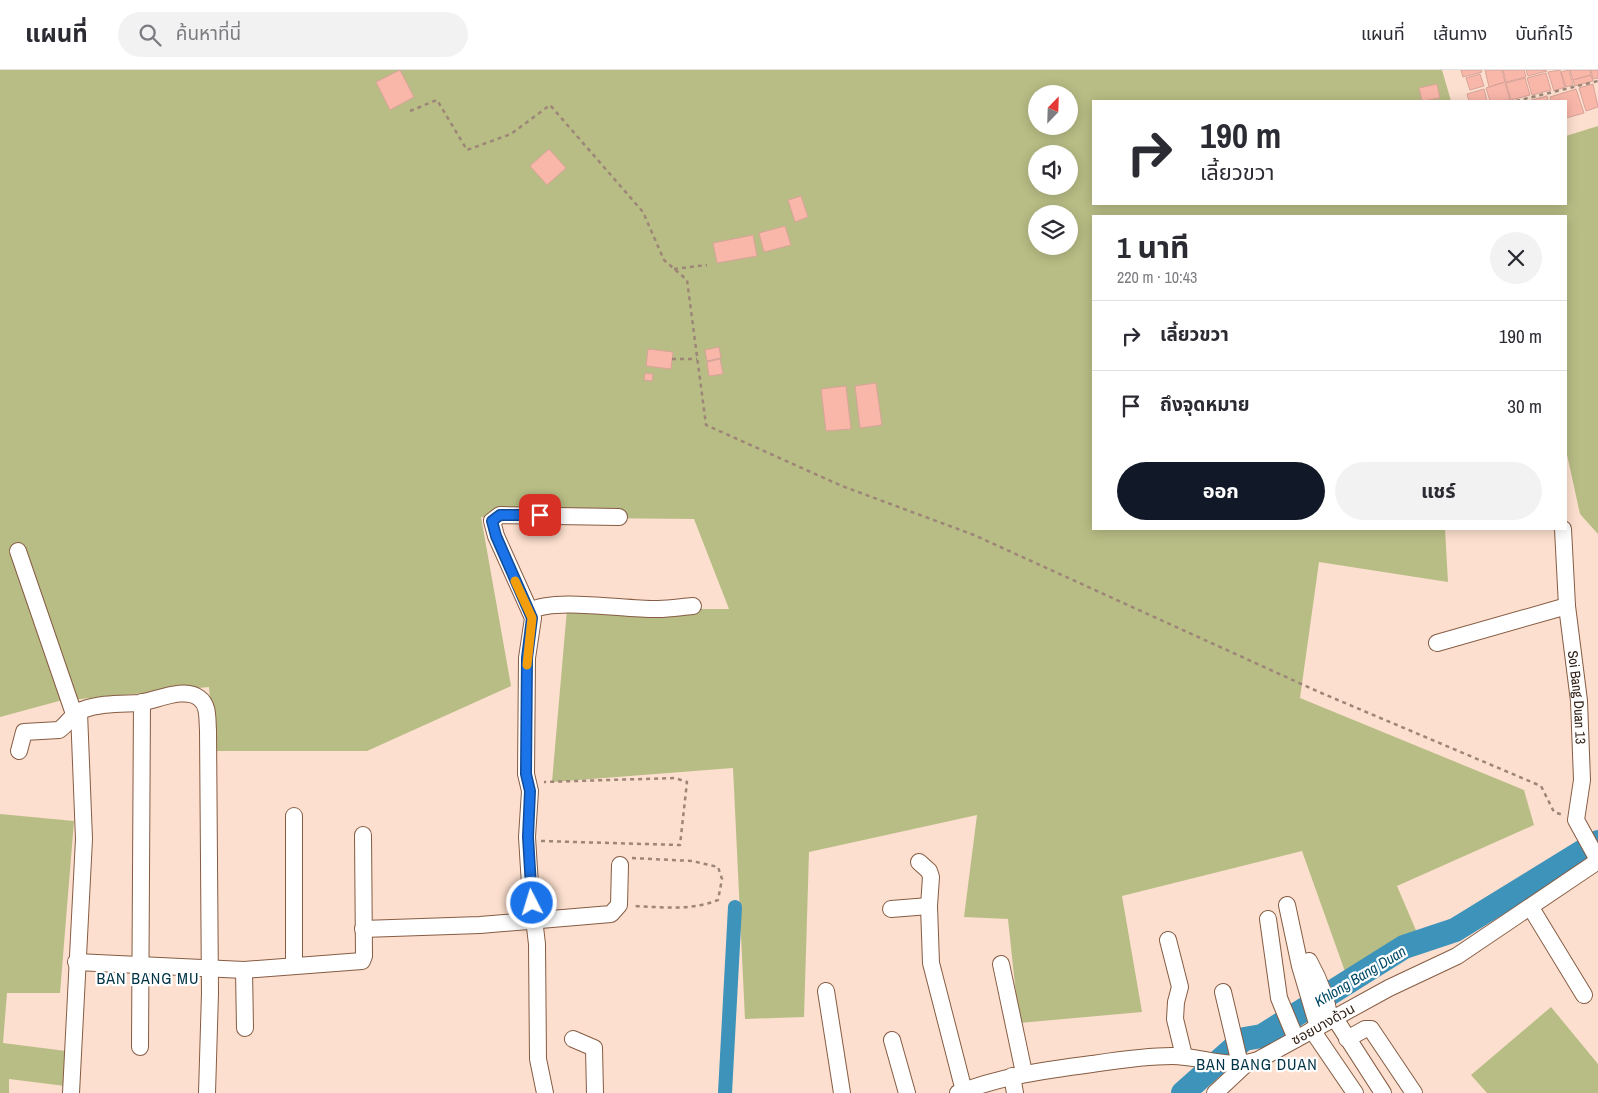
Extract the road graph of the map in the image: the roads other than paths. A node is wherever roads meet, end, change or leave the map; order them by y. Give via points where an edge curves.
1 (619, 517) dead end
2 (1563, 530) edge
3 (18, 551) dead end
4 (693, 606) dead end
5 (1567, 606) junction
6 (530, 611) junction
7 (1437, 643) dead end
8 (142, 702) junction
9 (77, 713) junction
10 (19, 751) dead end
11 (294, 816) dead end
12 (363, 835) dead end
13 (1595, 854) edge
14 (919, 862) dead end
15 (620, 865) road end
16 (1287, 905) dead end
17 (929, 906) junction
18 (1531, 908) junction
19 (891, 909) dead end
20 (1268, 919) dead end
21 (533, 920) junction
22 (363, 929) junction
23 (1168, 940) dead end
24 (1309, 961) dead end
25 (76, 962) junction
26 (1001, 964) dead end
27 (140, 965) junction
28 (294, 965) junction
29 (213, 969) junction
30 (239, 970) junction
31 (826, 991) dead end
32 (1223, 992) dead end
33 (1584, 995) dead end
34 (1321, 1013) junction
35 (1291, 1027) junction
36 (245, 1028) dead end
37 (573, 1038) dead end
38 (1347, 1039) junction
39 (892, 1040) dead end
40 (140, 1048) dead end
41 (1238, 1056) junction
42 (1190, 1057) junction
43 (1018, 1075) junction
44 (961, 1092) edge
45 (71, 1093) edge
46 (207, 1093) edge
47 (545, 1093) edge
48 (595, 1093) edge
49 (842, 1093) edge
50 (907, 1093) edge
51 (1015, 1093) edge
52 (1215, 1093) edge
53 (1355, 1093) edge
54 (1383, 1093) edge
55 (1414, 1093) edge

1 - 6 street via 500,515 494,518 496,536
2 - 5 street, Soi Bang Duan 13
3 - 9 street
4 - 6 street via 658,609 542,606
5 - 7 street
5 - 13 street, Soi Bang Duan 13 via 1579,700 1582,780 1576,820
6 - 21 street via 533,624 527,658 526,774 537,837
8 - 9 street via 101,705
8 - 27 street
8 - 29 street via 190,694 199,697 206,706
9 - 10 street via 59,730 24,732
9 - 25 street via 84,839
11 - 28 street
12 - 22 street
13 - 18 street, ซอยบางด้วน
14 - 17 street via 931,877
15 - 21 street via 619,905 610,914
16 - 34 street
17 - 19 street
17 - 44 street via 931,963
18 - 33 street
18 - 34 street, ซอยบางด้วน via 1457,956 1388,988
20 - 35 street via 1279,998
21 - 22 street
21 - 47 street via 537,944 538,1058
22 - 28 street via 362,962
23 - 42 street via 1180,987 1175,1019
24 - 34 street
25 - 27 street
25 - 45 street
26 - 43 street
27 - 29 street
27 - 40 street
28 - 30 street
29 - 30 street
29 - 46 street
30 - 36 street
31 - 49 street
32 - 41 street
34 - 35 street, ซอยบางด้วน
34 - 38 street
34 - 53 street
35 - 41 street, ซอยบางด้วน via 1269,1055
37 - 48 street via 594,1048
38 - 54 street
38 - 55 street via 1365,1029 1372,1029
39 - 50 street
41 - 42 street
41 - 52 street
42 - 43 street via 1150,1056
43 - 44 street
43 - 51 street

